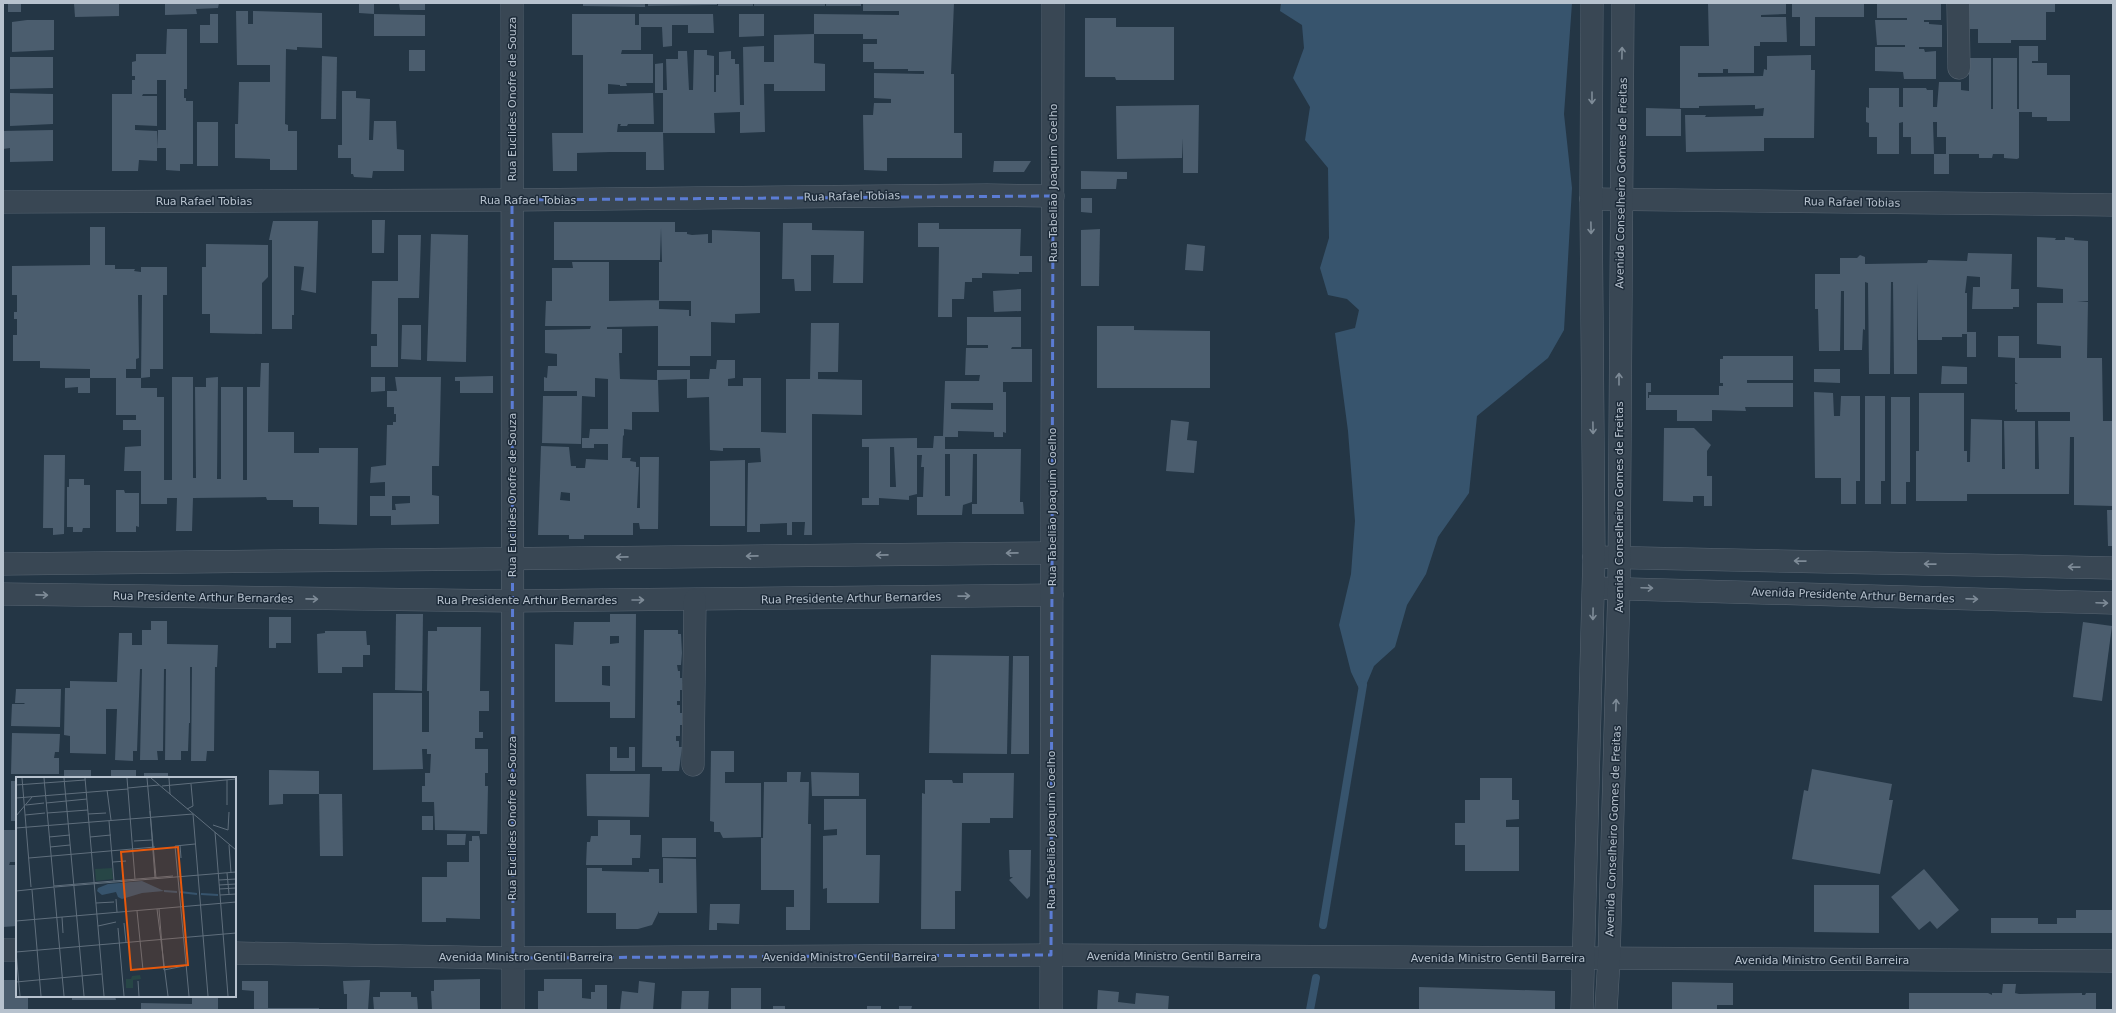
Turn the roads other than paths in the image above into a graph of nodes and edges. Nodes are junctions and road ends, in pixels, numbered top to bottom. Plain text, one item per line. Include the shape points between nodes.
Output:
1 (512, 3) edge
2 (1053, 3) edge
3 (1592, 3) edge
4 (1623, 3) edge
5 (1958, 3) edge
6 (1958, 68) dead end
7 (1053, 196) junction
8 (1591, 199) junction
9 (512, 200) junction
10 (1621, 200) junction
11 (3, 202) edge
12 (2113, 205) edge
13 (1051, 553) junction
14 (1594, 557) junction
15 (512, 558) junction
16 (1618, 558) junction
17 (3, 564) edge
18 (2113, 568) edge
19 (1619, 587) junction
20 (1594, 588) junction
21 (3, 594) edge
22 (1052, 595) junction
23 (695, 600) junction
24 (511, 601) junction
25 (2113, 603) edge
26 (693, 765) dead end
27 (3, 950) edge
28 (16, 950) edge
29 (236, 954) edge
30 (1051, 955) junction
31 (513, 958) junction
32 (1584, 958) junction
33 (1609, 959) junction
34 (2113, 961) edge
35 (512, 1010) edge
36 (1051, 1010) edge
37 (1582, 1010) edge
38 (1606, 1010) edge

1 - 9 street, Rua Euclides Onofre de Souza
2 - 7 street, Rua Tabelião Joaquim Coelho
3 -> 8 street
10 -> 4 street, Avenida Conselheiro Gomes de Freitas
5 - 6 street
7 - 9 street, Rua Rafael Tobias via 987,194
7 - 13 street, Rua Tabelião Joaquim Coelho
8 - 10 street, Rua Rafael Tobias
8 -> 14 street
9 - 11 street, Rua Rafael Tobias
9 - 15 street, Rua Euclides Onofre de Souza
10 - 12 street, Rua Rafael Tobias
16 -> 10 street, Avenida Conselheiro Gomes de Freitas
13 -> 15 street
13 - 22 street, Rua Tabelião Joaquim Coelho
14 - 16 street
14 - 20 street
15 - 17 street
15 - 24 street, Rua Euclides Onofre de Souza
18 -> 16 street
16 - 19 street, Avenida Conselheiro Gomes de Freitas
19 - 20 street, Avenida Presidente Arthur Bernardes
19 -> 25 street, Avenida Presidente Arthur Bernardes
33 -> 19 street, Avenida Conselheiro Gomes de Freitas
20 -> 32 street
21 -> 24 street, Rua Presidente Arthur Bernardes
23 -> 22 street, Rua Presidente Arthur Bernardes
22 - 30 street, Rua Tabelião Joaquim Coelho
24 -> 23 street, Rua Presidente Arthur Bernardes
23 - 26 street
24 - 31 street, Rua Euclides Onofre de Souza
27 - 28 street
29 - 31 street, Avenida Ministro Gentil Barreira
30 - 31 street, Avenida Ministro Gentil Barreira
30 - 32 street, Avenida Ministro Gentil Barreira
30 - 36 street, Rua Tabelião Joaquim Coelho
31 - 35 street, Rua Euclides Onofre de Souza
32 - 33 street, Avenida Ministro Gentil Barreira
32 - 37 street
33 - 34 street, Avenida Ministro Gentil Barreira
33 - 38 street, Avenida Conselheiro Gomes de Freitas

